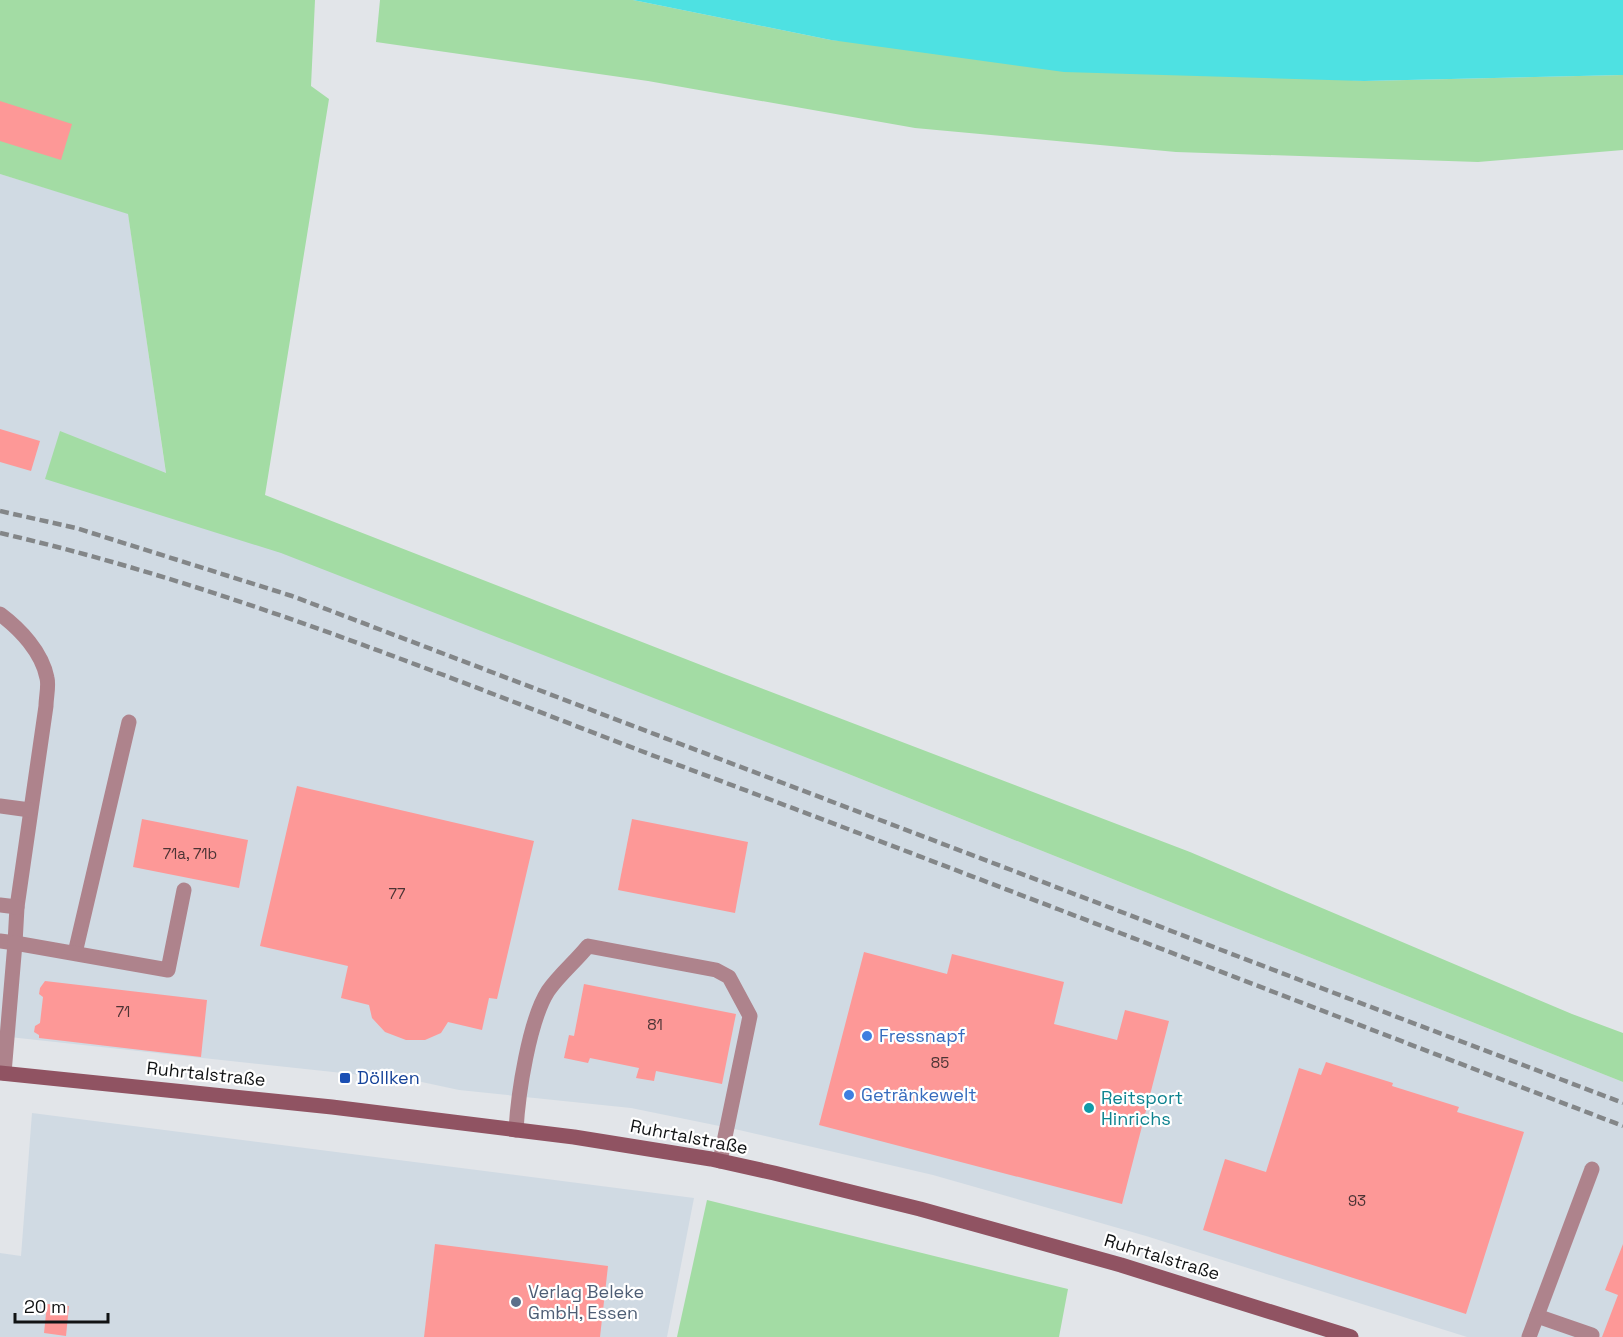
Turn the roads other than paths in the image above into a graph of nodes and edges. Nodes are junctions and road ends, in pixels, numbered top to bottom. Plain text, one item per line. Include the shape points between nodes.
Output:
1 (0, 614) edge
2 (129, 722) dead end
3 (0, 806) edge
4 (30, 810) junction
5 (184, 890) dead end
6 (0, 905) edge
7 (16, 907) junction
8 (7, 942) edge
9 (75, 953) junction
10 (2, 1073) edge
11 (516, 1130) junction
12 (720, 1161) junction
13 (1592, 1169) dead end
14 (1537, 1316) junction
15 (1593, 1335) dead end
16 (1352, 1337) edge
17 (1529, 1337) edge

1 - 4 lane via 36,652 47,678
2 - 9 lane
3 - 4 lane
4 - 7 lane
5 - 9 lane via 168,970
6 - 7 lane
7 - 8 lane
8 - 9 lane
8 - 10 lane
10 - 11 main road, Ruhrtalstraße
11 - 12 main road, Ruhrtalstraße
11 - 12 lane via 517,1102 535,1018 548,991 588,946 716,970 729,977 750,1016
12 - 16 main road, Ruhrtalstraße via 910,1207 1109,1262
13 - 14 lane
14 - 15 lane
14 - 17 lane

